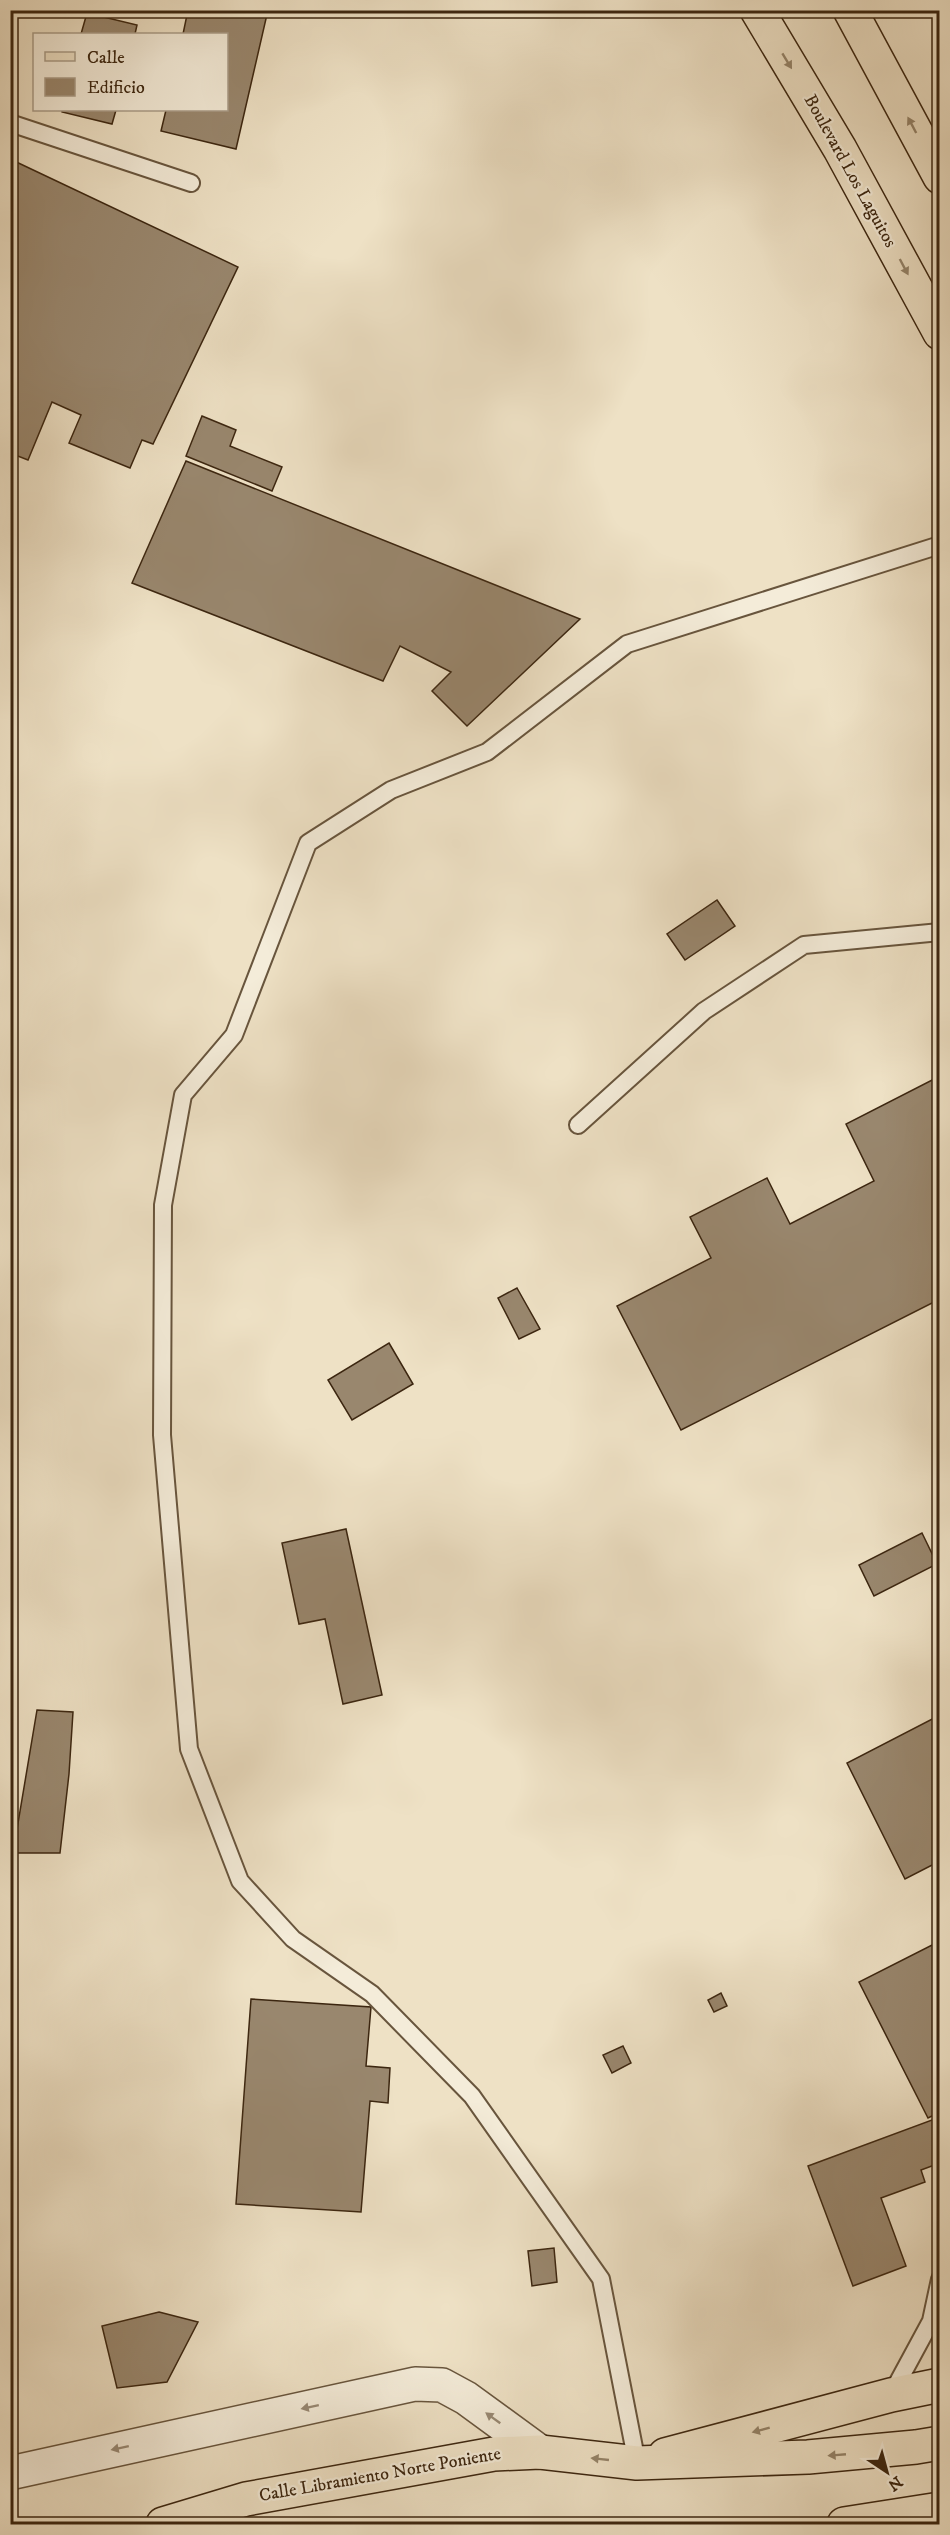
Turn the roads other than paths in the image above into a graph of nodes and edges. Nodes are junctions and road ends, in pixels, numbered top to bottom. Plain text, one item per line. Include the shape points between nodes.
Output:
1 (757, 10) edge
2 (850, 10) edge
3 (10, 123) edge
4 (939, 177) edge
5 (191, 183) dead end
6 (939, 333) edge
7 (939, 545) edge
8 (939, 932) edge
9 (578, 1125) dead end
10 (939, 2279) edge
11 (935, 2320) edge
12 (939, 2385) edge
13 (891, 2394) junction
14 (928, 2445) edge
15 (540, 2452) junction
16 (637, 2463) junction
17 (10, 2473) edge
18 (928, 2511) edge
19 (163, 2524) edge
20 (844, 2524) edge

1 -> 6 main road, Boulevard Los Laguitos via 840,149
4 -> 2 main road
3 - 5 lane
7 - 16 lane via 627,644 487,752 391,790 308,843 234,1035 183,1095 163,1206 162,1435 189,1749 240,1881 293,1939 372,1994 472,2096 601,2279
8 - 9 lane via 804,945 705,1011
10 - 11 lane
11 - 13 lane
12 - 13 main road, Calle Libramiento Norte Poniente
13 -> 16 main road, Calle Libramiento Norte Poniente
14 -> 16 main road, Calle Libramiento Norte Poniente via 808,2457
16 -> 15 main road, Calle Libramiento Norte Poniente
15 -> 17 street via 466,2398 442,2385 415,2384
15 - 19 main road, Calle Libramiento Norte Poniente via 494,2454 246,2499
18 - 20 main road

